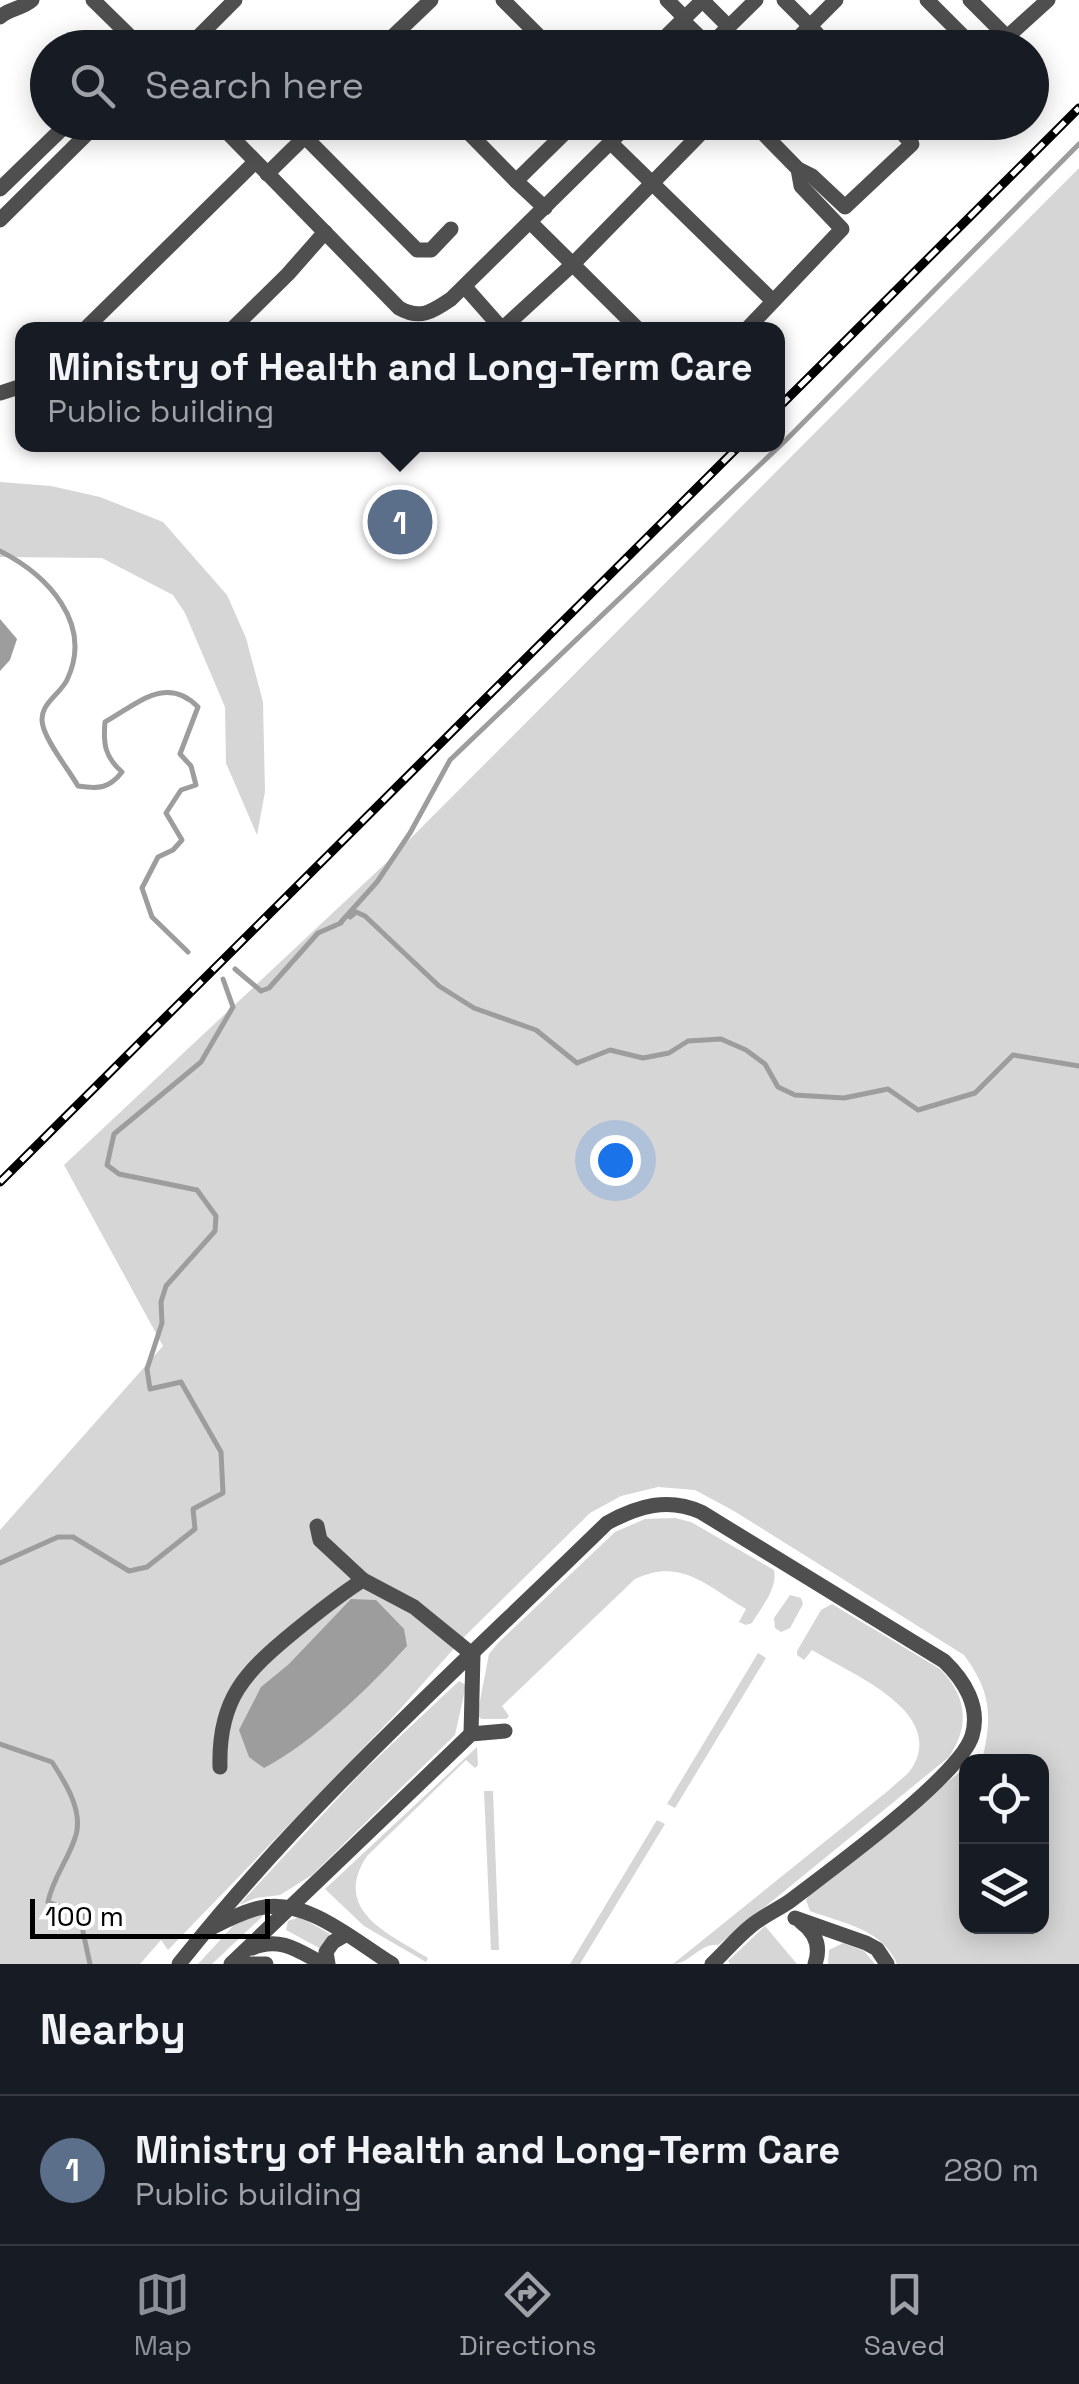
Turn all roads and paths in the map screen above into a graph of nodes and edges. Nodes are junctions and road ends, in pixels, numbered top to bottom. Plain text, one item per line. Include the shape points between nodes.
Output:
1 (32, 0) edge
2 (235, 0) edge
3 (431, 0) edge
4 (503, 0) edge
5 (667, 0) edge
6 (756, 0) edge
7 (784, 0) edge
8 (836, 0) edge
9 (927, 0) edge
10 (970, 0) edge
11 (1048, 0) edge
12 (101, 2) edge
13 (691, 8) edge
14 (0, 17) edge
15 (810, 26) junction
16 (729, 27) junction
17 (126, 30) edge
18 (205, 30) edge
19 (399, 30) edge
20 (533, 30) edge
21 (671, 30) edge
22 (726, 30) edge
23 (806, 30) edge
24 (814, 30) edge
25 (956, 30) edge
26 (999, 30) edge
27 (1014, 30) edge
28 (51, 140) edge
29 (82, 140) edge
30 (234, 140) edge
31 (301, 140) edge
32 (308, 140) edge
33 (475, 140) edge
34 (558, 140) edge
35 (694, 140) edge
36 (769, 140) edge
37 (908, 140) edge
38 (611, 142) joint
39 (261, 168) junction
40 (798, 170) junction
41 (516, 181) junction
42 (652, 183) junction
43 (0, 190) edge
44 (545, 208) junction
45 (0, 220) edge
46 (530, 222) junction
47 (451, 228) dead end
48 (324, 232) junction
49 (573, 264) junction
50 (465, 287) junction
51 (773, 302) junction
52 (93, 322) edge
53 (239, 322) edge
54 (497, 322) edge
55 (511, 322) edge
56 (631, 322) edge
57 (754, 322) edge
58 (317, 1526) dead end
59 (364, 1580) junction
60 (473, 1655) junction
61 (505, 1731) dead end
62 (471, 1734) junction
63 (220, 1767) dead end
64 (291, 1908) junction
65 (795, 1918) junction
66 (750, 1926) junction
67 (205, 1930) junction
68 (346, 1935) junction
69 (244, 1958) edge
70 (178, 1964) edge
71 (231, 1964) edge
72 (266, 1964) edge
73 (326, 1964) edge
74 (392, 1964) edge
75 (712, 1964) edge
76 (815, 1964) edge
77 (887, 1964) edge

1 - 14 street
2 - 18 street
3 - 19 street
4 - 20 street
5 - 13 street
6 - 16 street
7 - 15 street
8 - 15 street
9 - 25 street
10 - 26 street
11 - 27 street
12 - 17 street
13 - 16 street
13 - 21 street
15 - 23 street
15 - 24 street
16 - 22 street
28 - 43 street
29 - 45 street
30 - 39 street
31 - 39 street
32 - 47 street via 417,250 430,250
33 - 41 street
34 - 41 street
35 - 42 street
36 - 40 street
37 - 40 street via 912,144 845,207
38 - 42 street
38 - 44 street
39 - 48 street
39 - 52 street
40 - 51 street via 801,186 842,229
41 - 44 street
42 - 49 street
42 - 51 street
44 - 46 street
46 - 49 street
46 - 50 street
48 - 50 street via 412,316 440,307
48 - 53 street
49 - 55 street
49 - 56 street
50 - 54 street
51 - 57 street
58 - 59 street via 320,1540
59 - 60 street via 414,1607
59 - 63 street via 254,1664 230,1700
60 - 62 street
60 - 66 street via 607,1523 632,1509 684,1504 959,1675 974,1708 963,1755 922,1796
60 - 67 street via 247,1878
61 - 62 street
62 - 64 street
64 - 67 street via 263,1907
64 - 68 street
64 - 69 street
65 - 66 street
65 - 76 street via 817,1941
65 - 77 street via 866,1942
66 - 75 street
67 - 70 street
68 - 73 street via 326,1952
68 - 74 street
69 - 71 street
69 - 72 street
69 - 73 street via 267,1942

